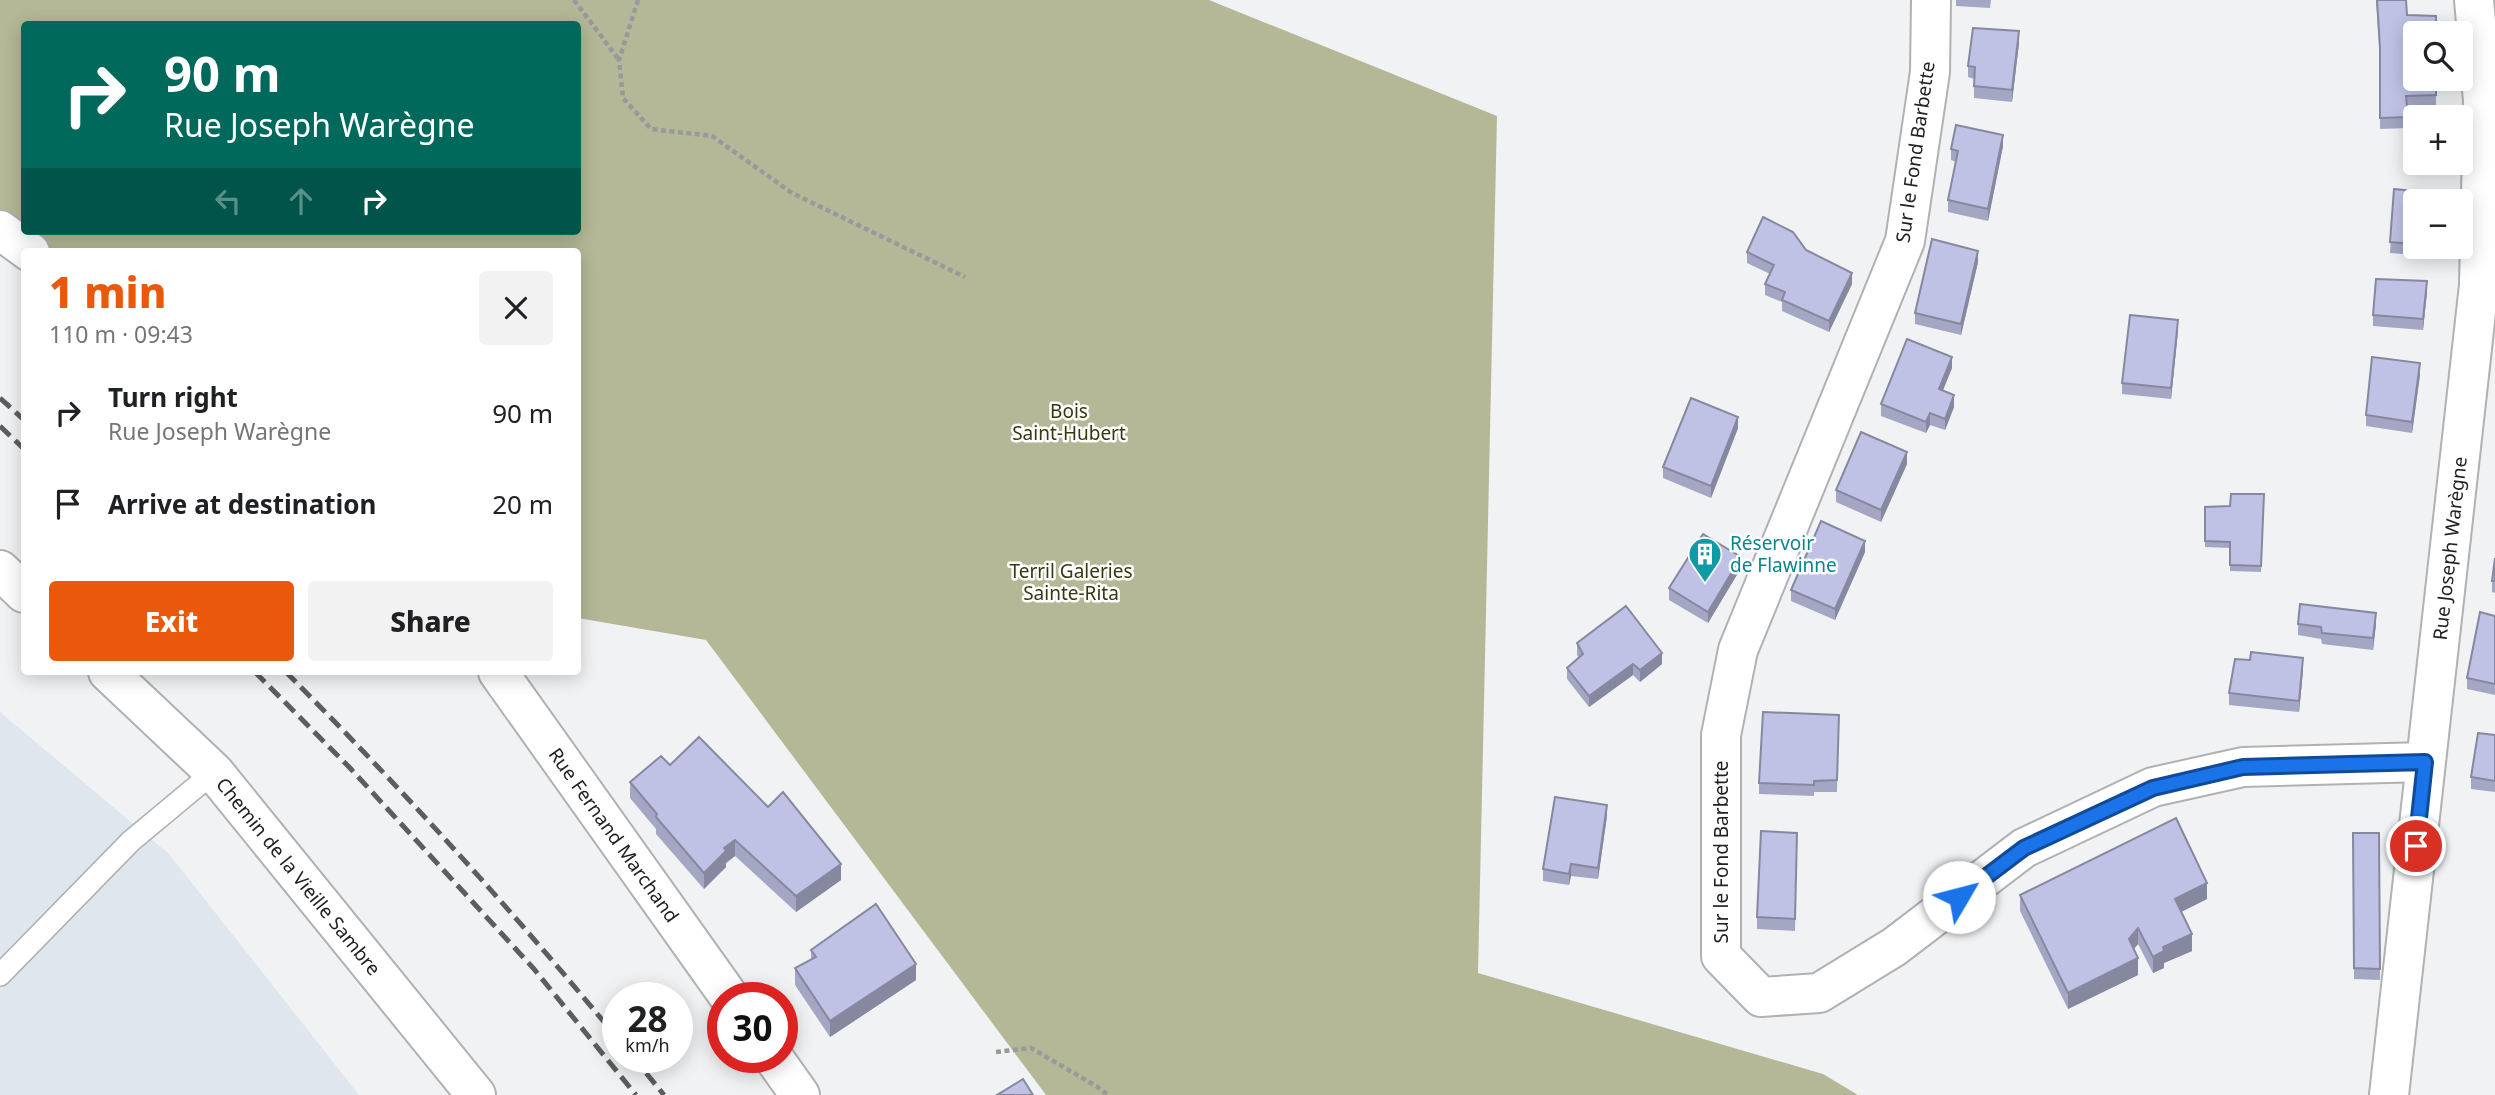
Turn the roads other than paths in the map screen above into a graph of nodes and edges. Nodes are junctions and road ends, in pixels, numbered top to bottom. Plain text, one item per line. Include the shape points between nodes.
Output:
1 (1931, 0) edge
2 (2474, 0) edge
3 (0, 230) edge
4 (25, 248) edge
5 (0, 570) edge
6 (21, 590) edge
7 (111, 675) edge
8 (500, 675) edge
9 (2425, 762) junction
10 (214, 772) junction
11 (0, 975) edge
12 (719, 982) edge
13 (784, 1073) edge
14 (476, 1095) edge
15 (800, 1095) edge
16 (2389, 1095) edge

1 - 9 street, Sur le Fond Barbette via 1930,72 1905,241 1738,650 1721,735 1721,956 1761,997 1819,993 1894,947 2024,848 2153,788 2243,767
2 - 9 street, Rue Joseph Warègne via 2483,101 2479,285
3 - 4 street
5 - 6 street
7 - 10 street, Chemin de la Vieille Sambre
8 - 12 street, Rue Fernand Marchand
9 - 16 street, Rue Joseph Warègne
10 - 11 lane via 131,841
10 - 14 street, Chemin de la Vieille Sambre
13 - 15 street

